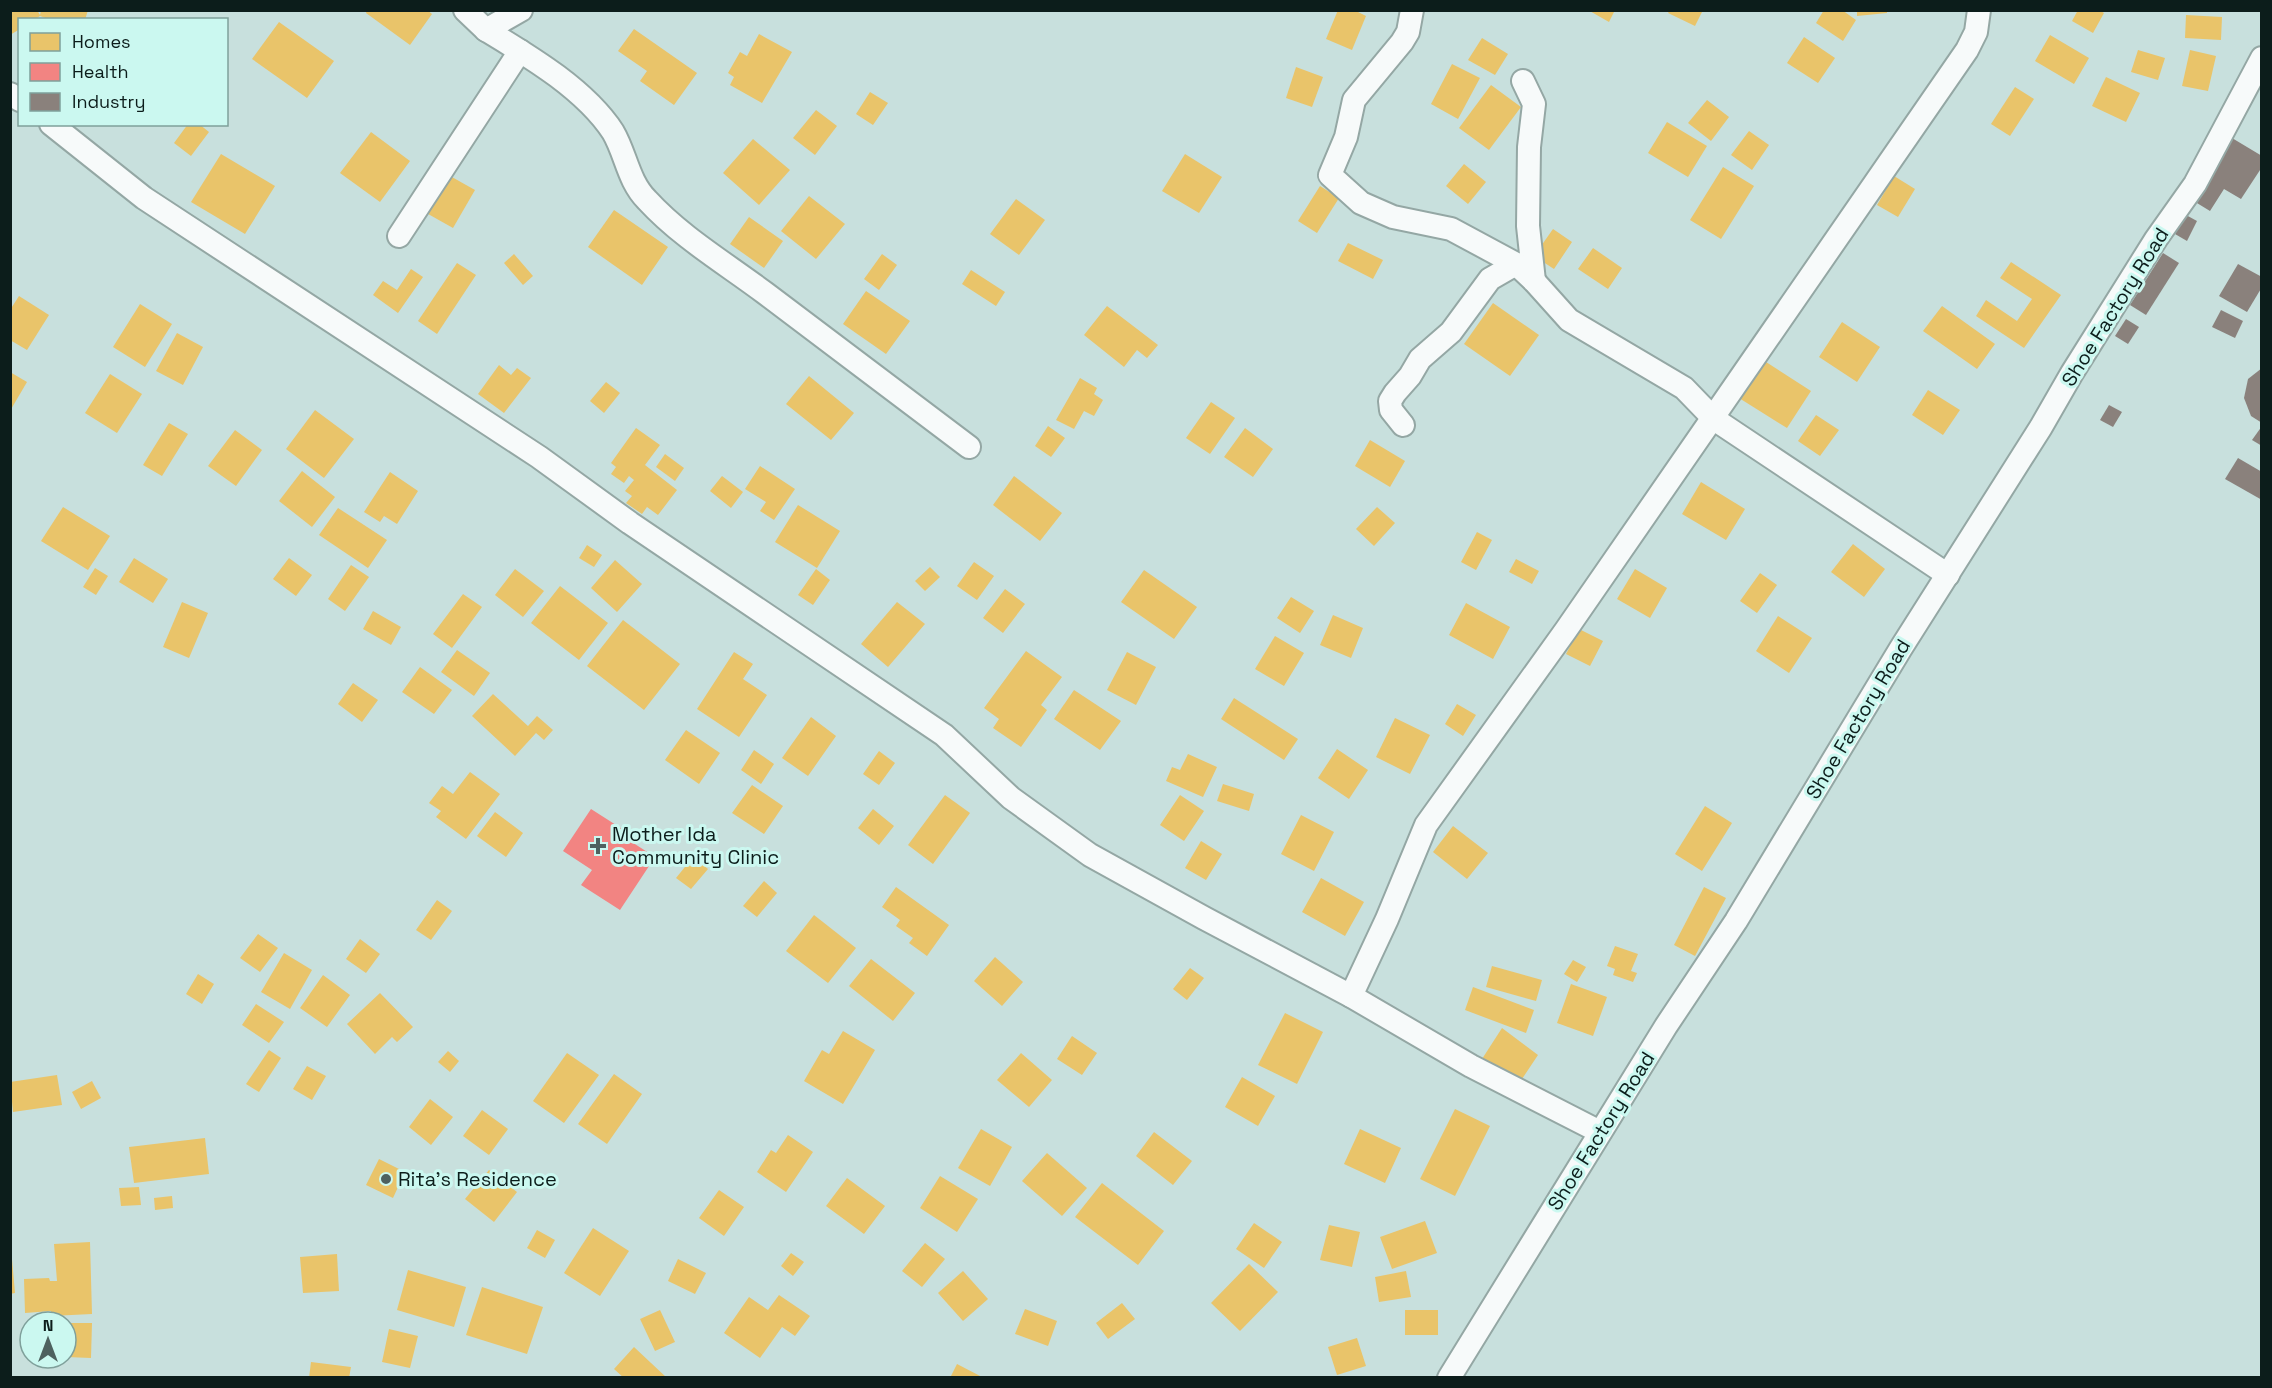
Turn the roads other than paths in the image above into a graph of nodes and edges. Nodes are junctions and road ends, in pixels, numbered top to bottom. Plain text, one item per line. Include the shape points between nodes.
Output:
1 (465, 10) edge
2 (521, 10) edge
3 (1412, 10) edge
4 (1979, 10) edge
5 (486, 30) junction
6 (520, 51) junction
7 (2262, 58) edge
8 (1523, 81) dead end
9 (54, 126) edge
10 (399, 236) dead end
11 (1516, 264) junction
12 (1534, 281) junction
13 (1714, 419) junction
14 (1403, 425) dead end
15 (969, 447) dead end
16 (1948, 575) junction
17 (1351, 996) junction
18 (1600, 1132) junction
19 (1449, 1377) edge

1 - 5 street
2 - 5 street
3 - 11 street via 1402,42 1354,100 1346,137 1330,175 1361,203 1393,217 1450,229
4 - 13 street via 1976,32 1967,50
5 - 6 street
6 - 10 street
6 - 15 street via 582,96 604,119 645,199 693,242
7 - 16 street, Shoe Factory Road via 2194,184 2156,238
8 - 12 street via 1534,104 1528,226
9 - 17 street via 144,198 539,457 630,524 944,735 1011,798 1090,855
11 - 12 street
11 - 14 street via 1490,279 1451,332 1420,359 1395,393 1390,401 1391,410
12 - 13 street via 1569,320 1684,388
13 - 16 street
13 - 17 street via 1426,825
16 - 18 street, Shoe Factory Road via 1736,921
17 - 18 street via 1472,1066
18 - 19 street, Shoe Factory Road

